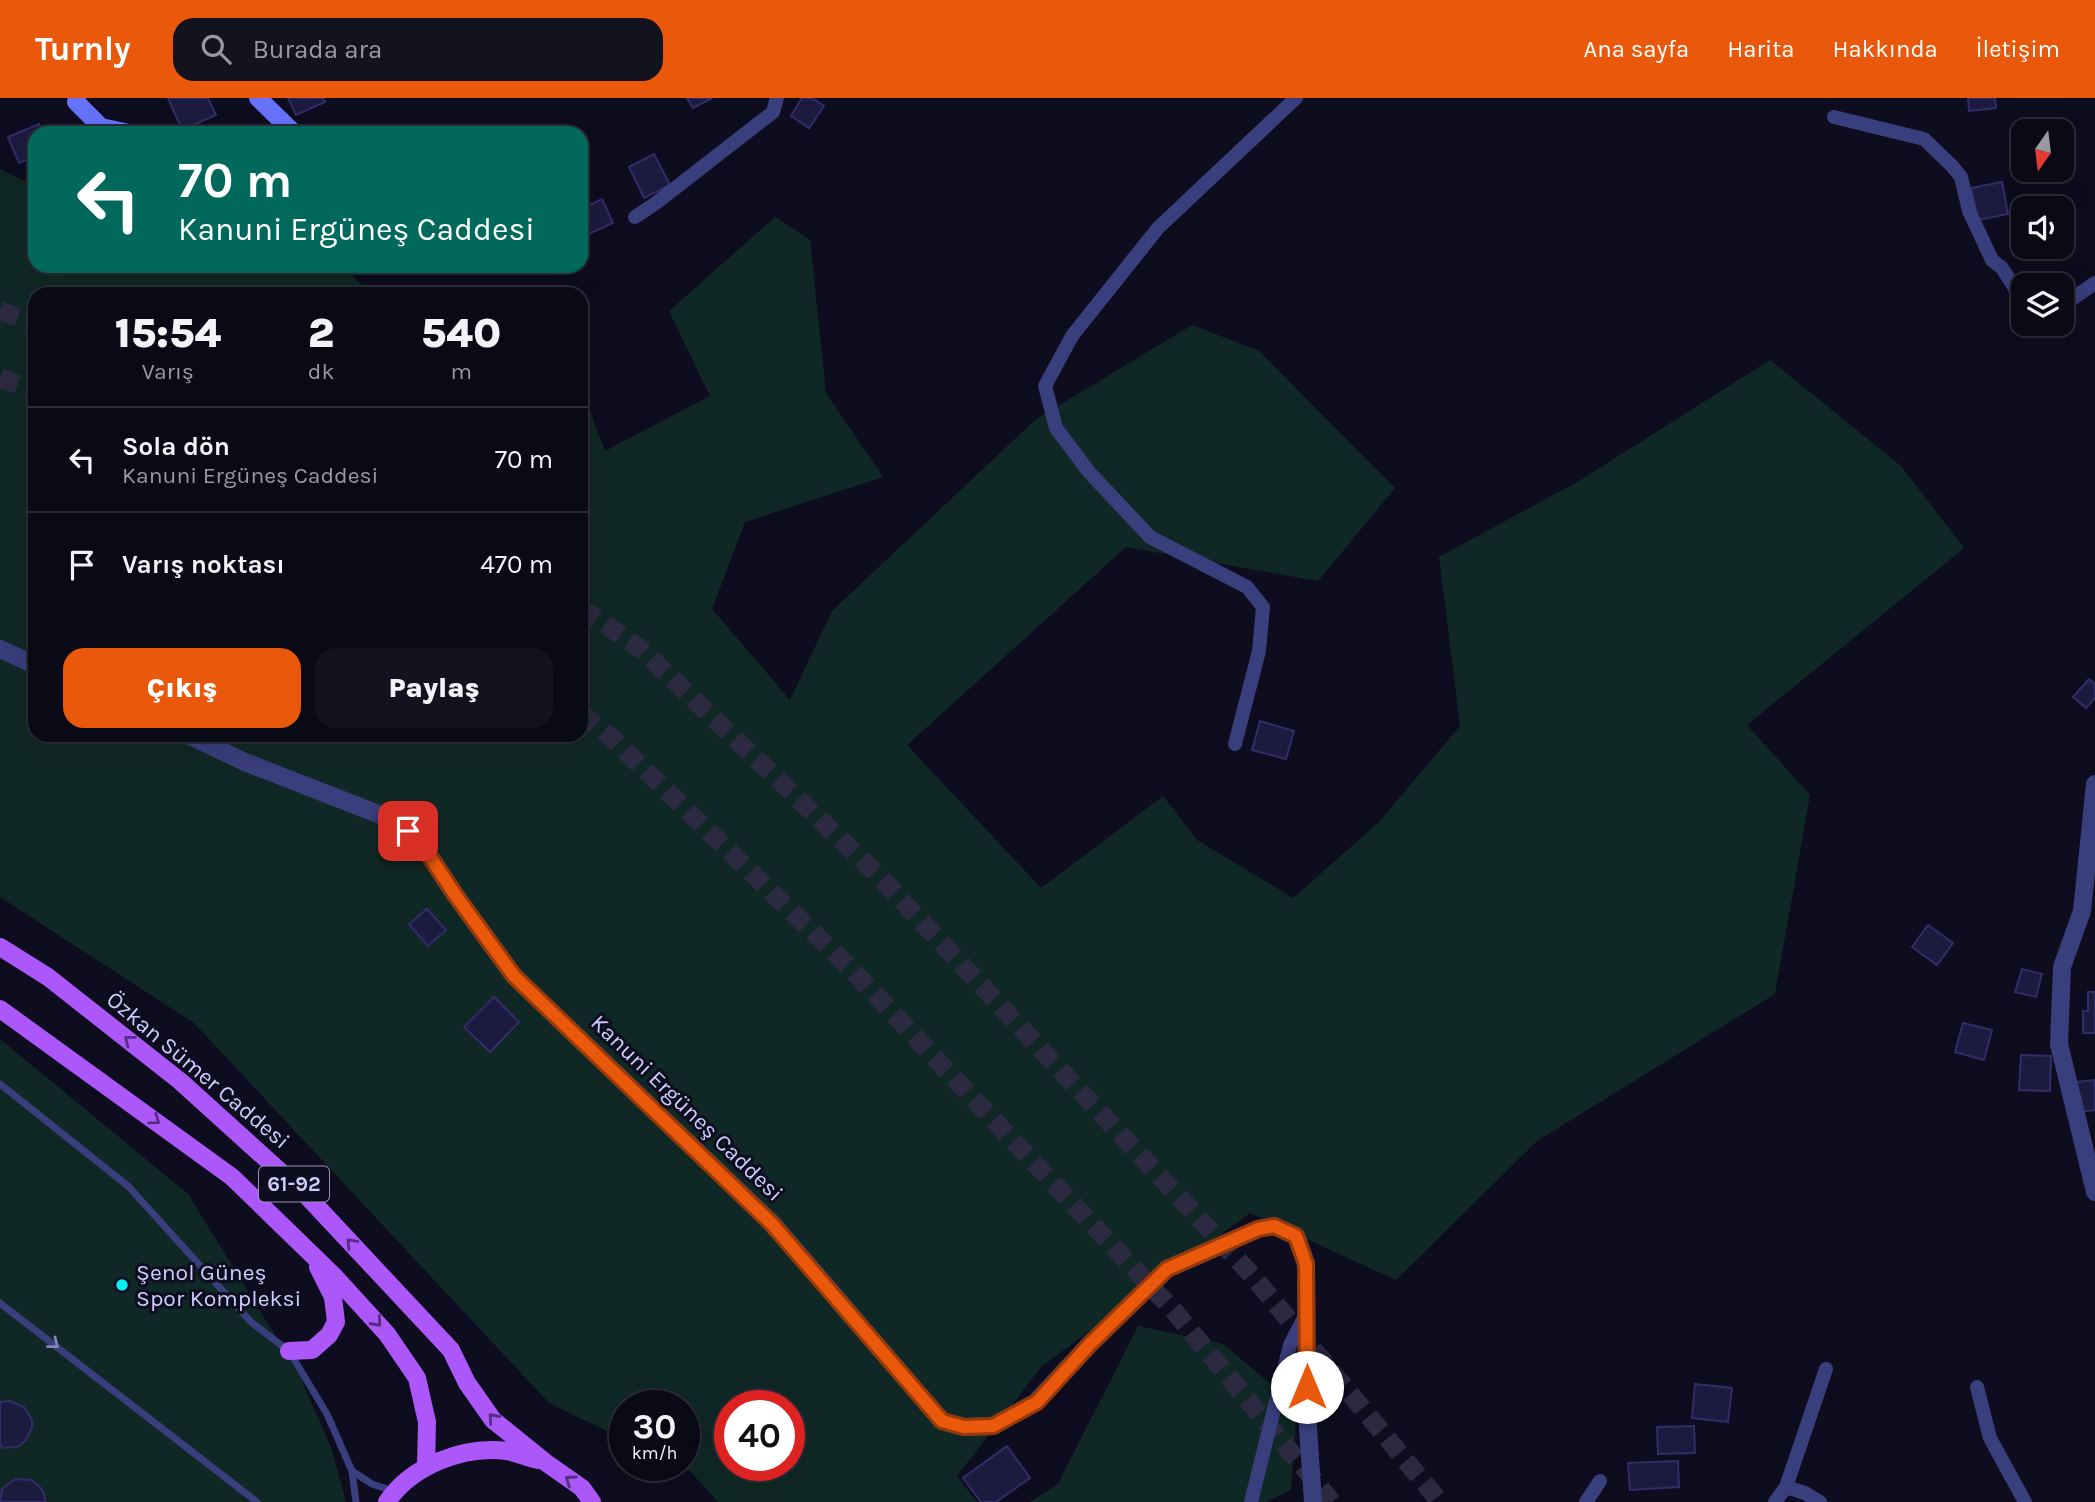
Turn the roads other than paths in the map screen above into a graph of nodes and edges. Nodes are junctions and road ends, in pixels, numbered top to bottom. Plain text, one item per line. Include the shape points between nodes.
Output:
1 (77, 98) edge
2 (258, 98) edge
3 (778, 98) edge
4 (1296, 98) edge
5 (1834, 117) dead end
6 (100, 126) edge
7 (287, 126) edge
8 (635, 216) dead end
9 (2011, 282) edge
10 (2095, 283) edge
11 (2074, 298) edge
12 (0, 649) edge
13 (28, 662) edge
14 (203, 742) edge
15 (1235, 744) dead end
16 (2095, 784) edge
17 (2089, 910) edge
18 (0, 947) edge
19 (0, 1009) edge
20 (0, 1084) edge
21 (2095, 1192) edge
22 (312, 1254) junction
23 (0, 1303) edge
24 (1307, 1313) junction
25 (289, 1351) junction
26 (1826, 1369) dead end
27 (1977, 1387) dead end
28 (545, 1462) junction
29 (426, 1467) junction
30 (352, 1471) junction
31 (1600, 1481) dead end
32 (1786, 1487) junction
33 (391, 1497) edge
34 (257, 1502) edge
35 (356, 1502) edge
36 (592, 1502) edge
37 (1251, 1502) edge
38 (1313, 1502) edge
39 (1586, 1502) edge
40 (1775, 1502) edge
41 (1819, 1502) edge
42 (2025, 1502) edge

1 - 6 main road
2 - 7 main road
3 - 8 street via 773,112
4 - 15 street via 1158,228 1072,336 1045,386 1056,428 1150,537 1247,587 1263,607 1259,651
5 - 9 street via 1924,139 1961,177 1969,212 1992,260
10 - 11 street
12 - 13 street
14 - 24 street, Kanuni Ergüneş Caddesi via 396,821 419,840 514,976 772,1224 942,1421 964,1427 993,1426 1037,1402 1167,1269 1258,1229 1274,1226 1296,1236 1306,1264
16 - 17 street
17 - 21 street via 2062,967 2059,1044
28 -> 18 main road, Özkan Sümer Caddesi / 61-92 via 493,1420 451,1350 306,1195 180,1081 48,977
19 -> 22 main road, 61-92 via 232,1177
20 - 25 lane via 128,1186 251,1322
22 - 25 main road via 333,1297 337,1322 312,1350
22 -> 29 main road, 61-92 via 387,1334 418,1378 427,1422
23 -> 34 lane
24 - 37 street via 1290,1345
24 - 38 street, Kanuni Ergüneş Caddesi
25 - 30 lane via 327,1413
26 - 32 street
27 - 42 street via 1990,1438
28 - 29 main road, Özkan Sümer Caddesi / 61-92 via 505,1451 464,1453
36 -> 28 main road, Özkan Sümer Caddesi / 61-92 via 582,1488
29 - 33 main road, Özkan Sümer Caddesi / 61-92
30 - 33 lane
30 - 35 lane
31 - 39 street
32 - 40 street
32 - 41 street

